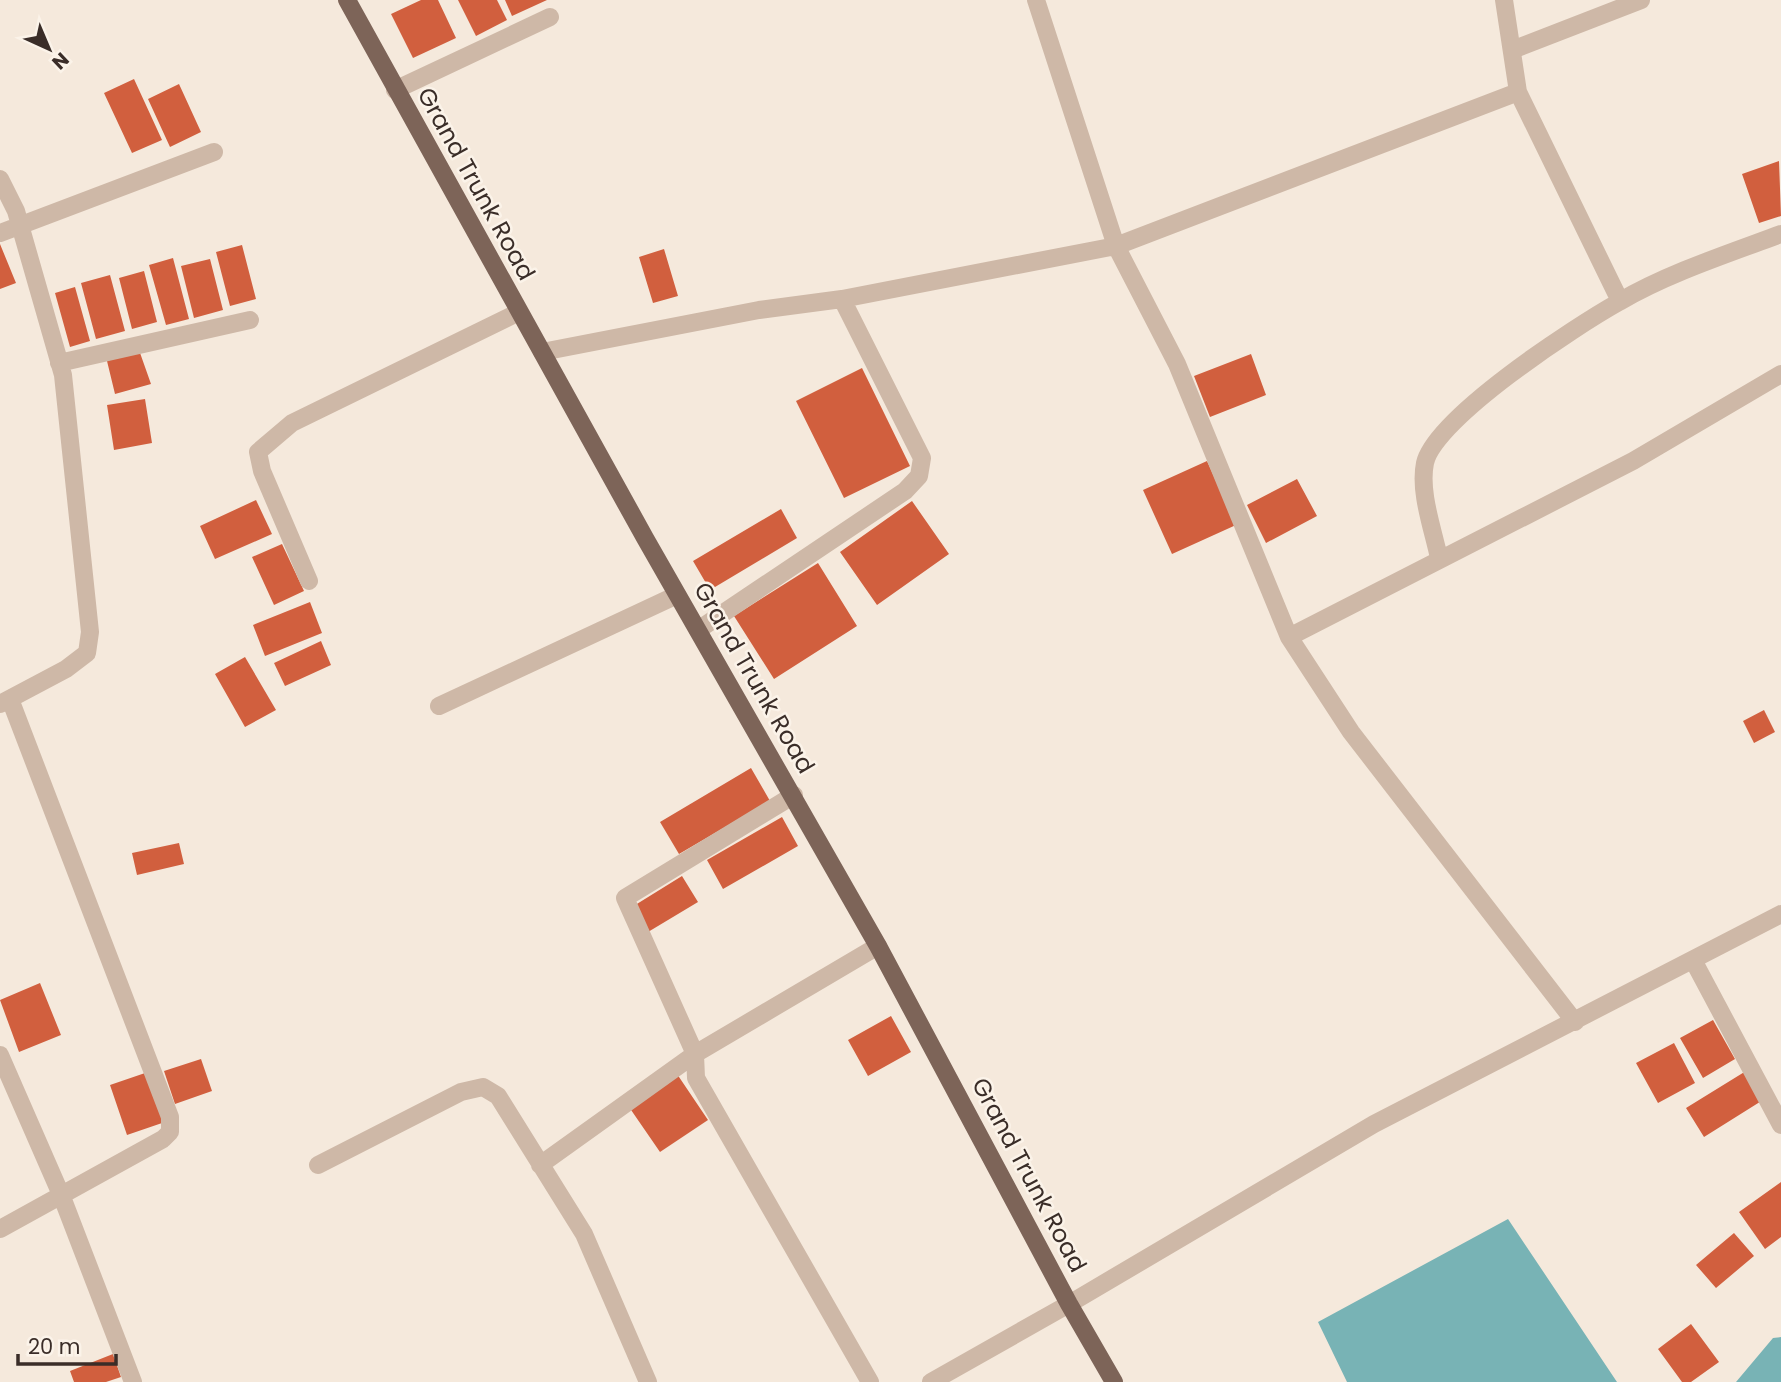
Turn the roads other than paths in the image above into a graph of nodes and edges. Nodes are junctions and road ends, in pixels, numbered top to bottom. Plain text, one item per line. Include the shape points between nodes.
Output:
1 (348, 0) edge
2 (1035, 0) edge
3 (1504, 0) edge
4 (1641, 0) edge
5 (551, 17) dead end
6 (1512, 50) junction
7 (395, 90) junction
8 (1518, 92) junction
9 (214, 152) dead end
10 (0, 179) edge
11 (20, 225) junction
12 (0, 233) edge
13 (1781, 234) edge
14 (1115, 246) junction
15 (842, 299) junction
16 (1620, 301) junction
17 (519, 312) junction
18 (250, 320) dead end
19 (542, 352) junction
20 (60, 363) junction
21 (1781, 374) edge
22 (1439, 558) junction
23 (309, 581) dead end
24 (677, 594) junction
25 (698, 630) junction
26 (1289, 637) junction
27 (5, 702) edge
28 (439, 706) dead end
29 (794, 795) junction
30 (1781, 914) edge
31 (878, 946) junction
32 (1693, 960) junction
33 (1575, 1022) junction
34 (695, 1054) junction
35 (0, 1055) edge
36 (1781, 1125) edge
37 (318, 1165) dead end
38 (540, 1165) junction
39 (62, 1197) junction
40 (0, 1229) edge
41 (1069, 1304) junction
42 (133, 1382) edge
43 (648, 1382) edge
44 (870, 1382) edge
45 (930, 1382) edge
46 (1114, 1382) edge

1 - 7 main road, Grand Trunk Road
2 - 14 street
3 - 6 street
4 - 6 street
5 - 7 street
6 - 8 street
7 - 17 main road, Grand Trunk Road
8 - 14 street
8 - 16 street
9 - 11 street
10 - 11 street
11 - 12 street
11 - 20 street
13 - 16 street
14 - 15 street
14 - 26 street via 1177,363
15 - 19 street via 758,310
15 - 25 street via 922,458 919,476 905,491
16 - 22 street via 1507,377 1434,444 1425,462 1423,482
17 - 19 main road, Grand Trunk Road
17 - 23 street via 292,423 258,452
18 - 20 street
19 - 24 main road, Grand Trunk Road
20 - 27 street via 81,525 90,632 87,653
21 - 22 street via 1633,461 1497,533
22 - 26 street
24 - 25 main road, Grand Trunk Road
24 - 28 street
25 - 29 main road, Grand Trunk Road
26 - 33 street via 1351,732
27 - 39 street via 170,1117 170,1132 163,1139
29 - 31 main road, Grand Trunk Road
29 - 34 street via 625,898
30 - 32 street
31 - 34 street
31 - 41 main road, Grand Trunk Road
32 - 33 street
32 - 36 street
33 - 41 street via 1374,1124
34 - 38 street
34 - 44 street via 696,1077
35 - 39 street
37 - 38 street via 461,1092 483,1087 498,1096
38 - 43 street via 583,1234
39 - 40 street
39 - 42 street
41 - 45 street
41 - 46 main road, Grand Trunk Road

